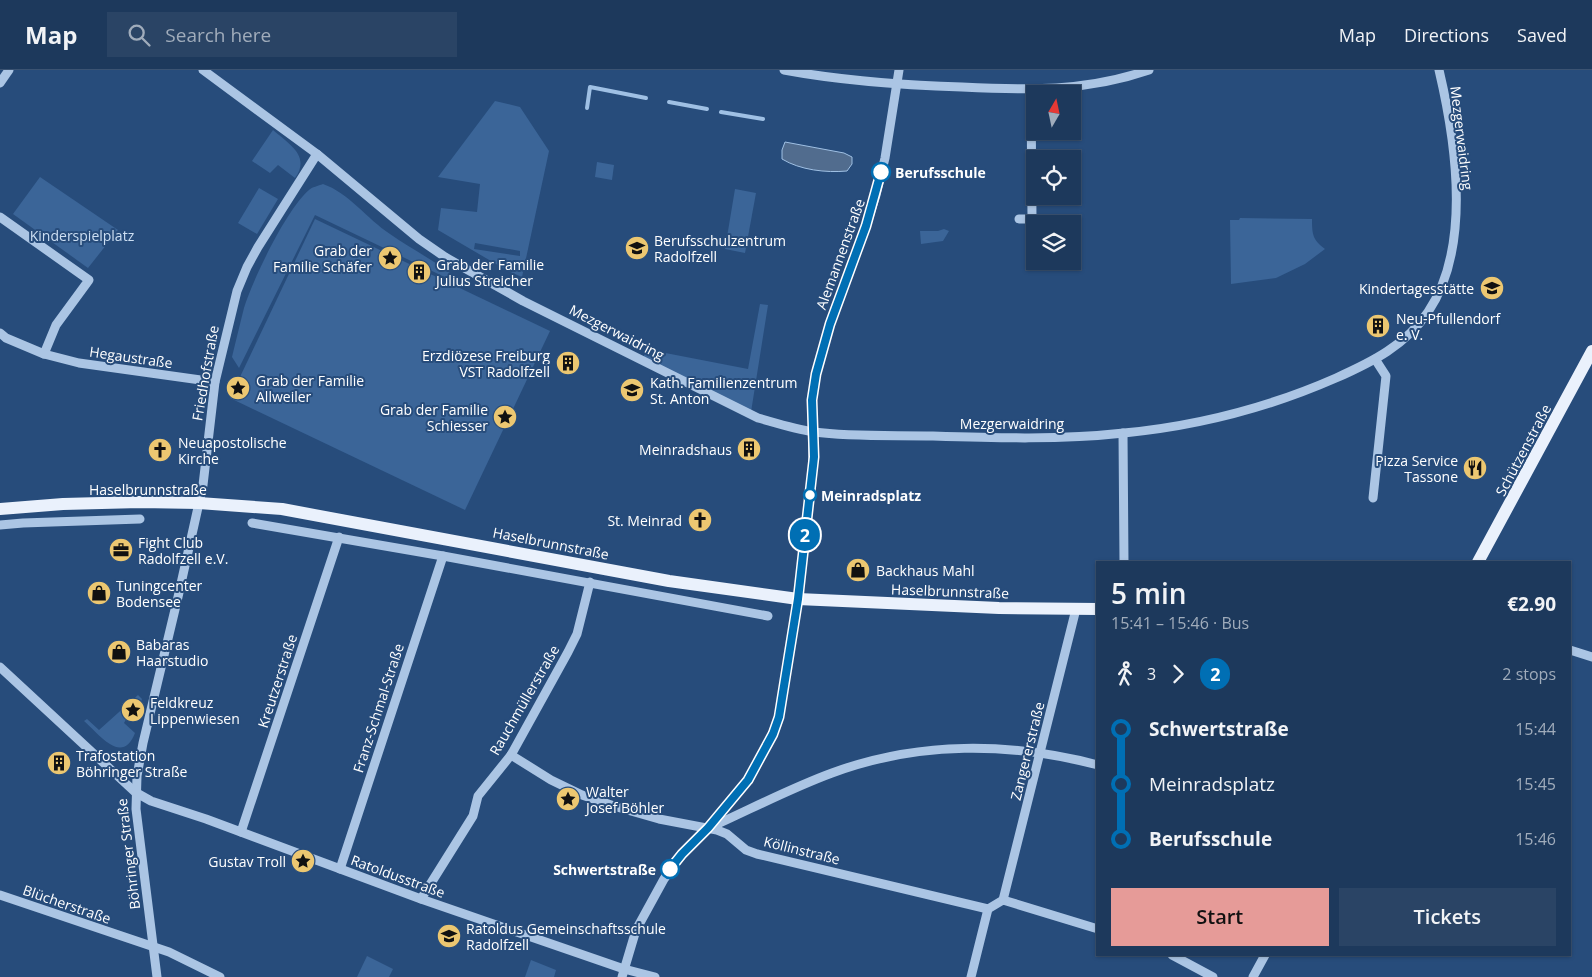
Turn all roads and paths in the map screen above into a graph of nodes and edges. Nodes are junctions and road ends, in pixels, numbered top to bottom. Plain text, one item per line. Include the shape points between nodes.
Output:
1 (9, 70) edge
2 (203, 70) edge
3 (784, 70) edge
4 (899, 70) edge
5 (1149, 70) edge
6 (1439, 70) edge
7 (0, 83) edge
8 (898, 85) junction
9 (1081, 86) edge
10 (1026, 90) edge
11 (1031, 140) edge
12 (318, 154) junction
13 (0, 217) edge
14 (1019, 219) dead end
15 (0, 333) edge
16 (1592, 351) edge
17 (44, 354) junction
18 (1375, 359) junction
19 (215, 382) junction
20 (814, 432) junction
21 (1123, 433) junction
22 (1373, 498) dead end
23 (200, 503) junction
24 (0, 509) edge
25 (140, 519) dead end
26 (252, 523) dead end
27 (0, 525) edge
28 (339, 537) junction
29 (443, 556) junction
30 (1124, 561) edge
31 (1479, 561) edge
32 (590, 582) junction
33 (798, 599) junction
34 (1076, 609) junction
35 (1096, 609) edge
36 (768, 616) dead end
37 (1571, 650) edge
38 (1592, 657) edge
39 (0, 666) edge
40 (1041, 754) junction
41 (511, 755) junction
42 (1096, 765) edge
43 (135, 792) junction
44 (708, 828) junction
45 (241, 832) junction
46 (340, 869) junction
47 (0, 895) edge
48 (421, 899) junction
49 (1003, 900) junction
50 (988, 909) junction
51 (1096, 928) edge
52 (154, 948) junction
53 (1174, 956) edge
54 (1264, 956) edge
55 (623, 973) edge
56 (158, 977) edge
57 (220, 977) edge
58 (655, 977) edge
59 (971, 977) edge
60 (1213, 977) edge
61 (1253, 977) edge

1 - 7 street
2 - 12 street, Mezgerwaidring
3 - 8 street
4 - 8 street, Alemannenstraße
5 - 9 street
6 - 18 street, Mezgerwaidring via 1456,172 1455,223 1449,262 1438,295 1422,321 1397,346
8 - 10 street
8 - 20 street, Alemannenstraße via 876,195 819,361 812,400
11 - 14 street via 1032,219
12 - 19 street, Friedhofstraße via 247,267 237,291
12 - 20 street, Mezgerwaidring via 419,239 472,273 758,418
13 - 17 street via 89,280 56,326
15 - 17 street, Hegaustraße
16 - 31 main road, Schützenstraße
17 - 19 street, Hegaustraße via 79,363
18 - 21 street, Mezgerwaidring via 1317,386 1257,406 1182,425
18 - 22 street via 1386,376
19 - 23 street, Friedhofstraße
20 - 21 street, Mezgerwaidring via 993,438
20 - 33 street, Alemannenstraße
21 - 30 street
23 - 24 main road, Haselbrunnstraße via 140,502
23 - 33 main road, Haselbrunnstraße via 282,509 669,581
23 - 43 street, Friedhofstraße via 142,743
25 - 27 street
26 - 28 street
28 - 29 street
28 - 45 street, Kreutzerstraße
29 - 32 street
29 - 46 street, Franz-Schmal-Straße
32 - 36 street
32 - 41 street, Rauchmüllerstraße via 568,652
33 - 34 main road, Haselbrunnstraße
33 - 44 street via 783,700 773,734 748,780
34 - 35 main road, Haselbrunnstraße
34 - 40 street, Zangererstraße
37 - 38 street
39 - 43 street, Böhringer Straße
40 - 42 street
40 - 44 street via 1006,749 956,748 874,760 813,780
40 - 49 street, Zangererstraße
41 - 44 street, Köllinstraße via 582,795 659,819
41 - 48 street, Rauchmüllerstraße via 478,796 473,816
43 - 45 street, Ratoldusstraße via 151,801
43 - 52 street, Böhringer Straße via 138,840
44 - 50 street, Köllinstraße via 726,834 756,854
44 - 55 street via 682,854 660,884 636,930
45 - 46 street, Ratoldusstraße
46 - 48 street, Ratoldusstraße
47 - 52 street, Blücherstraße
48 - 55 street, Ratoldusstraße
49 - 50 street
49 - 51 street
50 - 59 street
52 - 56 street, Böhringer Straße
52 - 57 street, Blücherstraße
53 - 60 street
54 - 61 street
55 - 58 street, Ratoldusstraße

